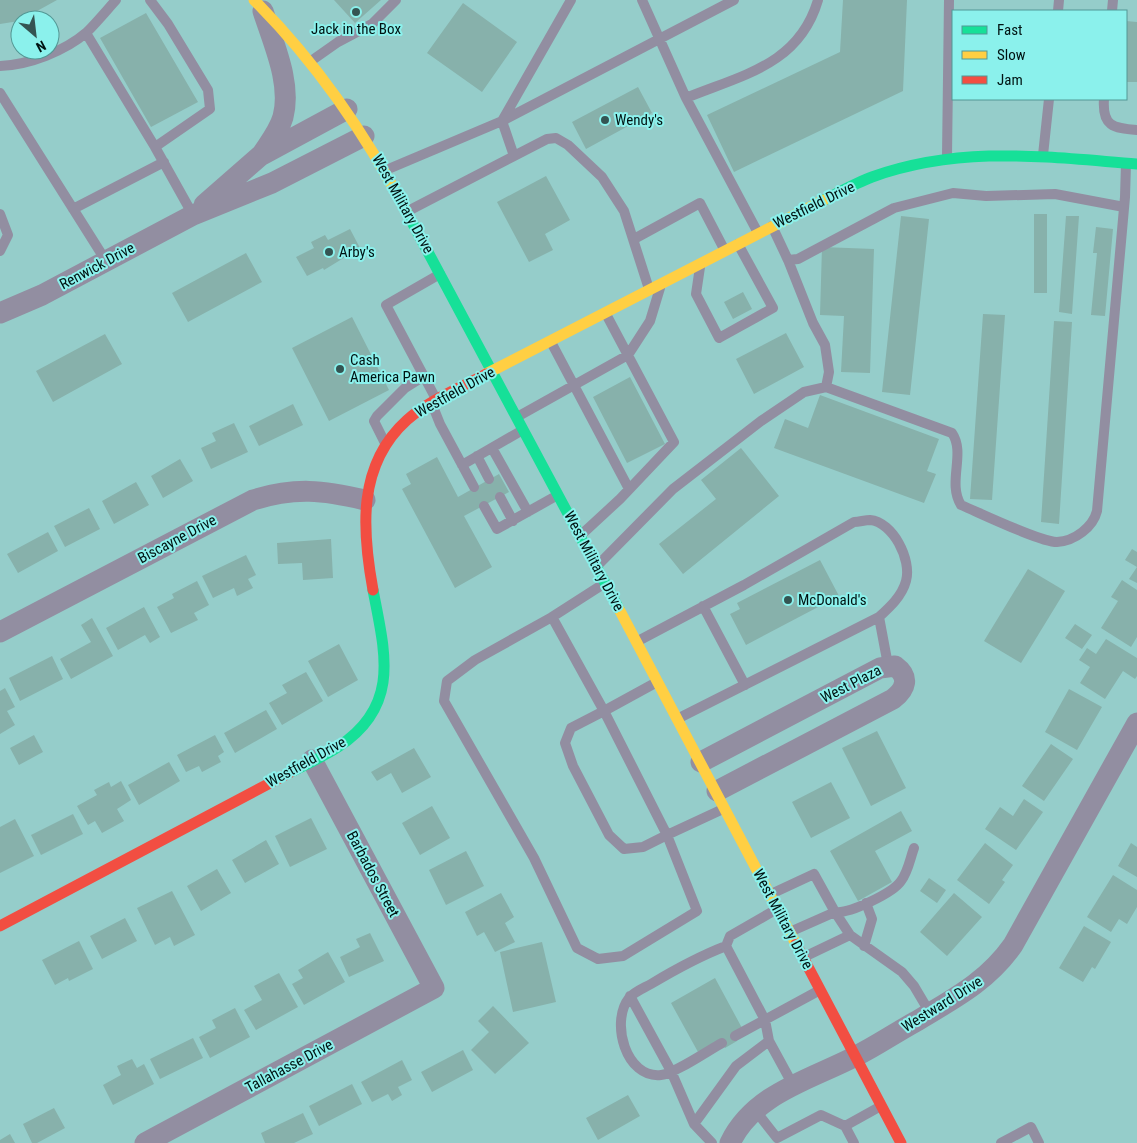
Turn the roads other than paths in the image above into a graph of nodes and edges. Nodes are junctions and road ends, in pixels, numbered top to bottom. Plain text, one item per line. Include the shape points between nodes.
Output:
1 (116, 0) edge
2 (150, 0) edge
3 (396, 0) edge
4 (571, 0) edge
5 (642, 0) edge
6 (734, 0) edge
7 (818, 0) edge
8 (949, 0) edge
9 (258, 2) edge
10 (86, 33) junction
11 (658, 40) junction
12 (311, 62) junction
13 (0, 66) edge
14 (0, 92) edge
15 (686, 98) junction
16 (1049, 100) edge
17 (1104, 100) edge
18 (347, 109) junction
19 (502, 121) junction
20 (1137, 130) edge
21 (364, 136) junction
22 (155, 147) junction
23 (260, 156) junction
24 (514, 156) junction
25 (1042, 157) junction
26 (947, 158) junction
27 (164, 162) junction
28 (1131, 163) edge
29 (385, 170) junction
30 (1124, 207) junction
31 (73, 209) junction
32 (407, 211) junction
33 (0, 214) edge
34 (193, 214) junction
35 (772, 225) junction
36 (758, 232) junction
37 (634, 239) junction
38 (737, 243) junction
39 (725, 250) junction
40 (0, 251) edge
41 (788, 260) junction
42 (106, 261) junction
43 (702, 262) junction
44 (440, 273) junction
45 (661, 282) junction
46 (649, 289) junction
47 (605, 312) junction
48 (0, 313) edge
49 (550, 341) junction
50 (628, 355) junction
51 (493, 371) junction
52 (424, 376) junction
53 (573, 385) junction
54 (826, 387) junction
55 (434, 402) junction
56 (517, 417) junction
57 (524, 429) junction
58 (385, 444) junction
59 (492, 448) junction
60 (477, 456) junction
61 (462, 465) junction
62 (489, 479) dead end
63 (474, 487) dead end
64 (629, 489) junction
65 (559, 495) junction
66 (500, 497) dead end
67 (365, 500) junction
68 (484, 506) dead end
69 (528, 512) junction
70 (513, 521) junction
71 (580, 535) junction
72 (597, 566) junction
73 (606, 583) junction
74 (703, 606) junction
75 (879, 617) junction
76 (552, 618) junction
77 (0, 632) edge
78 (637, 641) junction
79 (888, 665) junction
80 (658, 681) junction
81 (745, 685) junction
82 (604, 711) junction
83 (794, 713) junction
84 (678, 718) junction
85 (1137, 723) edge
86 (810, 743) junction
87 (312, 760) junction
88 (701, 762) junction
89 (721, 800) junction
90 (667, 835) junction
91 (914, 848) dead end
92 (770, 894) junction
93 (866, 903) junction
94 (778, 908) junction
95 (835, 912) junction
96 (0, 926) edge
97 (790, 932) junction
98 (850, 935) junction
99 (726, 946) junction
100 (864, 946) junction
101 (804, 957) junction
102 (434, 988) joint
103 (820, 989) junction
104 (630, 996) junction
105 (930, 1013) junction
106 (765, 1020) junction
107 (735, 1036) dead end
108 (769, 1041) junction
109 (722, 1043) dead end
110 (855, 1056) junction
111 (671, 1071) junction
112 (793, 1085) junction
113 (882, 1106) junction
114 (755, 1110) junction
115 (694, 1124) junction
116 (845, 1126) junction
117 (775, 1140) edge
118 (145, 1143) edge
119 (712, 1143) edge
120 (730, 1143) edge
121 (854, 1143) edge
122 (901, 1143) edge
123 (1001, 1143) edge
124 (1040, 1143) edge

1 - 10 lane
2 - 22 lane via 208,90 210,110
3 - 12 lane via 372,24 338,42
4 - 19 lane
5 - 11 lane
6 - 11 lane
7 - 15 lane via 805,32 790,49 768,64
8 - 26 lane
9 - 12 street, West Military Drive
9 - 23 street, Renwick Drive via 280,66 286,95 278,129
10 - 13 lane via 50,54 13,66
10 - 22 lane
11 - 15 lane
11 - 19 lane
12 - 18 street, West Military Drive
14 - 31 lane
15 - 36 lane
16 - 25 lane
17 - 20 lane via 1106,119 1111,125
18 - 21 street, West Military Drive
18 - 23 street, Renwick Drive
19 - 24 lane
19 - 29 lane
21 - 29 street, West Military Drive
21 - 34 street, Renwick Drive via 272,183
22 - 27 lane
23 - 34 street, Renwick Drive
24 - 32 lane
24 - 37 lane via 547,139 561,140 602,177 624,211
25 - 26 street, Westfield Drive via 1014,154
25 - 28 street, Westfield Drive
26 - 35 street, Westfield Drive via 872,177
27 - 31 lane
27 - 34 lane
28 - 30 lane
29 - 32 street, West Military Drive
30 - 41 lane via 1055,194 986,196 953,193 894,208 798,259
30 - 54 lane via 1097,511 1095,519 1080,534 1057,542 961,505 956,496 958,442 952,433
31 - 42 lane
32 - 44 street, West Military Drive
33 - 40 lane via 8,235
34 - 42 street, Renwick Drive
35 - 36 street, Westfield Drive
35 - 41 lane
36 - 38 street, Westfield Drive
37 - 39 lane via 700,203
37 - 46 lane via 640,268
38 - 39 street, Westfield Drive
38 - 43 lane via 773,308 719,338 696,294
39 - 43 street, Westfield Drive
41 - 54 lane via 825,345 829,372
42 - 48 street, Renwick Drive via 42,296
43 - 45 street, Westfield Drive
44 - 51 street, West Military Drive
44 - 52 lane via 386,304
45 - 46 street, Westfield Drive
45 - 50 lane via 650,321
46 - 47 street, Westfield Drive
47 - 49 street, Westfield Drive
47 - 50 lane
49 - 51 street, Westfield Drive
49 - 53 lane
50 - 53 lane
50 - 64 lane via 674,442
51 - 55 street, Westfield Drive
51 - 56 street, West Military Drive
52 - 55 lane
52 - 58 lane via 405,388 374,420
53 - 56 lane
53 - 64 lane
54 - 72 lane via 804,392 673,490
55 - 58 street, Westfield Drive via 392,433
55 - 61 lane via 440,424
56 - 57 street, West Military Drive
57 - 59 lane
57 - 65 street, West Military Drive
58 - 67 street, Westfield Drive via 377,456
59 - 60 lane
59 - 69 lane
60 - 61 lane
60 - 62 lane
61 - 63 lane
64 - 71 lane
65 - 69 lane
65 - 71 street, West Military Drive
66 - 70 lane
67 - 77 street, Biscayne Drive via 297,490 253,500
67 - 87 street, Westfield Drive via 367,558 385,649 383,691 364,726 337,748
68 - 70 lane via 497,529
69 - 70 lane
71 - 72 street, West Military Drive
72 - 73 street, West Military Drive
73 - 76 lane
73 - 78 street, West Military Drive
74 - 75 lane via 854,522 870,520 883,525 894,536 907,564 901,591
74 - 78 lane
74 - 81 lane
75 - 79 lane
75 - 81 lane
76 - 82 lane
76 - 90 lane via 475,660 447,681 444,701 534,858 577,948 598,959 624,956 697,911
78 - 80 street, West Military Drive
79 - 83 street, West Plaza
79 - 86 street, West Plaza via 902,671 905,684 902,692
80 - 82 lane
80 - 84 street, West Military Drive
81 - 84 lane
82 - 90 lane
82 - 90 lane via 571,728 565,743 577,775 609,835 624,849 643,847
83 - 86 street
83 - 88 street, West Plaza
84 - 88 street, West Military Drive
85 - 105 street, Westward Drive via 1009,951 974,987
86 - 89 street, West Plaza
87 - 96 street, Westfield Drive
87 - 102 street, Barbados Street
88 - 89 street, West Military Drive
89 - 90 lane
89 - 92 street, West Military Drive
91 - 93 lane via 900,883
92 - 94 street, West Military Drive
92 - 95 lane via 814,874
93 - 95 lane via 843,913
93 - 100 lane via 872,919
94 - 97 street, West Military Drive
94 - 99 lane via 730,936
95 - 97 lane
95 - 98 lane
97 - 101 street, West Military Drive
98 - 100 lane
98 - 101 lane
99 - 104 lane via 696,958
99 - 106 lane
100 - 105 lane via 902,972
101 - 103 street, West Military Drive
102 - 118 street, Tallahasse Drive
103 - 106 lane
103 - 110 street, West Military Drive
104 - 111 lane
104 - 111 lane via 620,1012 620,1036 638,1070 663,1075
105 - 110 street, Westward Drive
106 - 107 lane
106 - 108 lane
108 - 112 lane
108 - 115 lane via 736,1066
109 - 111 lane
110 - 112 street, Westward Drive
110 - 113 street, West Military Drive
111 - 115 lane
112 - 114 street, Westward Drive
113 - 116 lane
113 - 122 street, West Military Drive
114 - 117 lane
114 - 120 street, Westward Drive via 741,1124
115 - 119 lane
116 - 117 lane via 821,1115
116 - 121 lane
123 - 124 lane via 1030,1126

